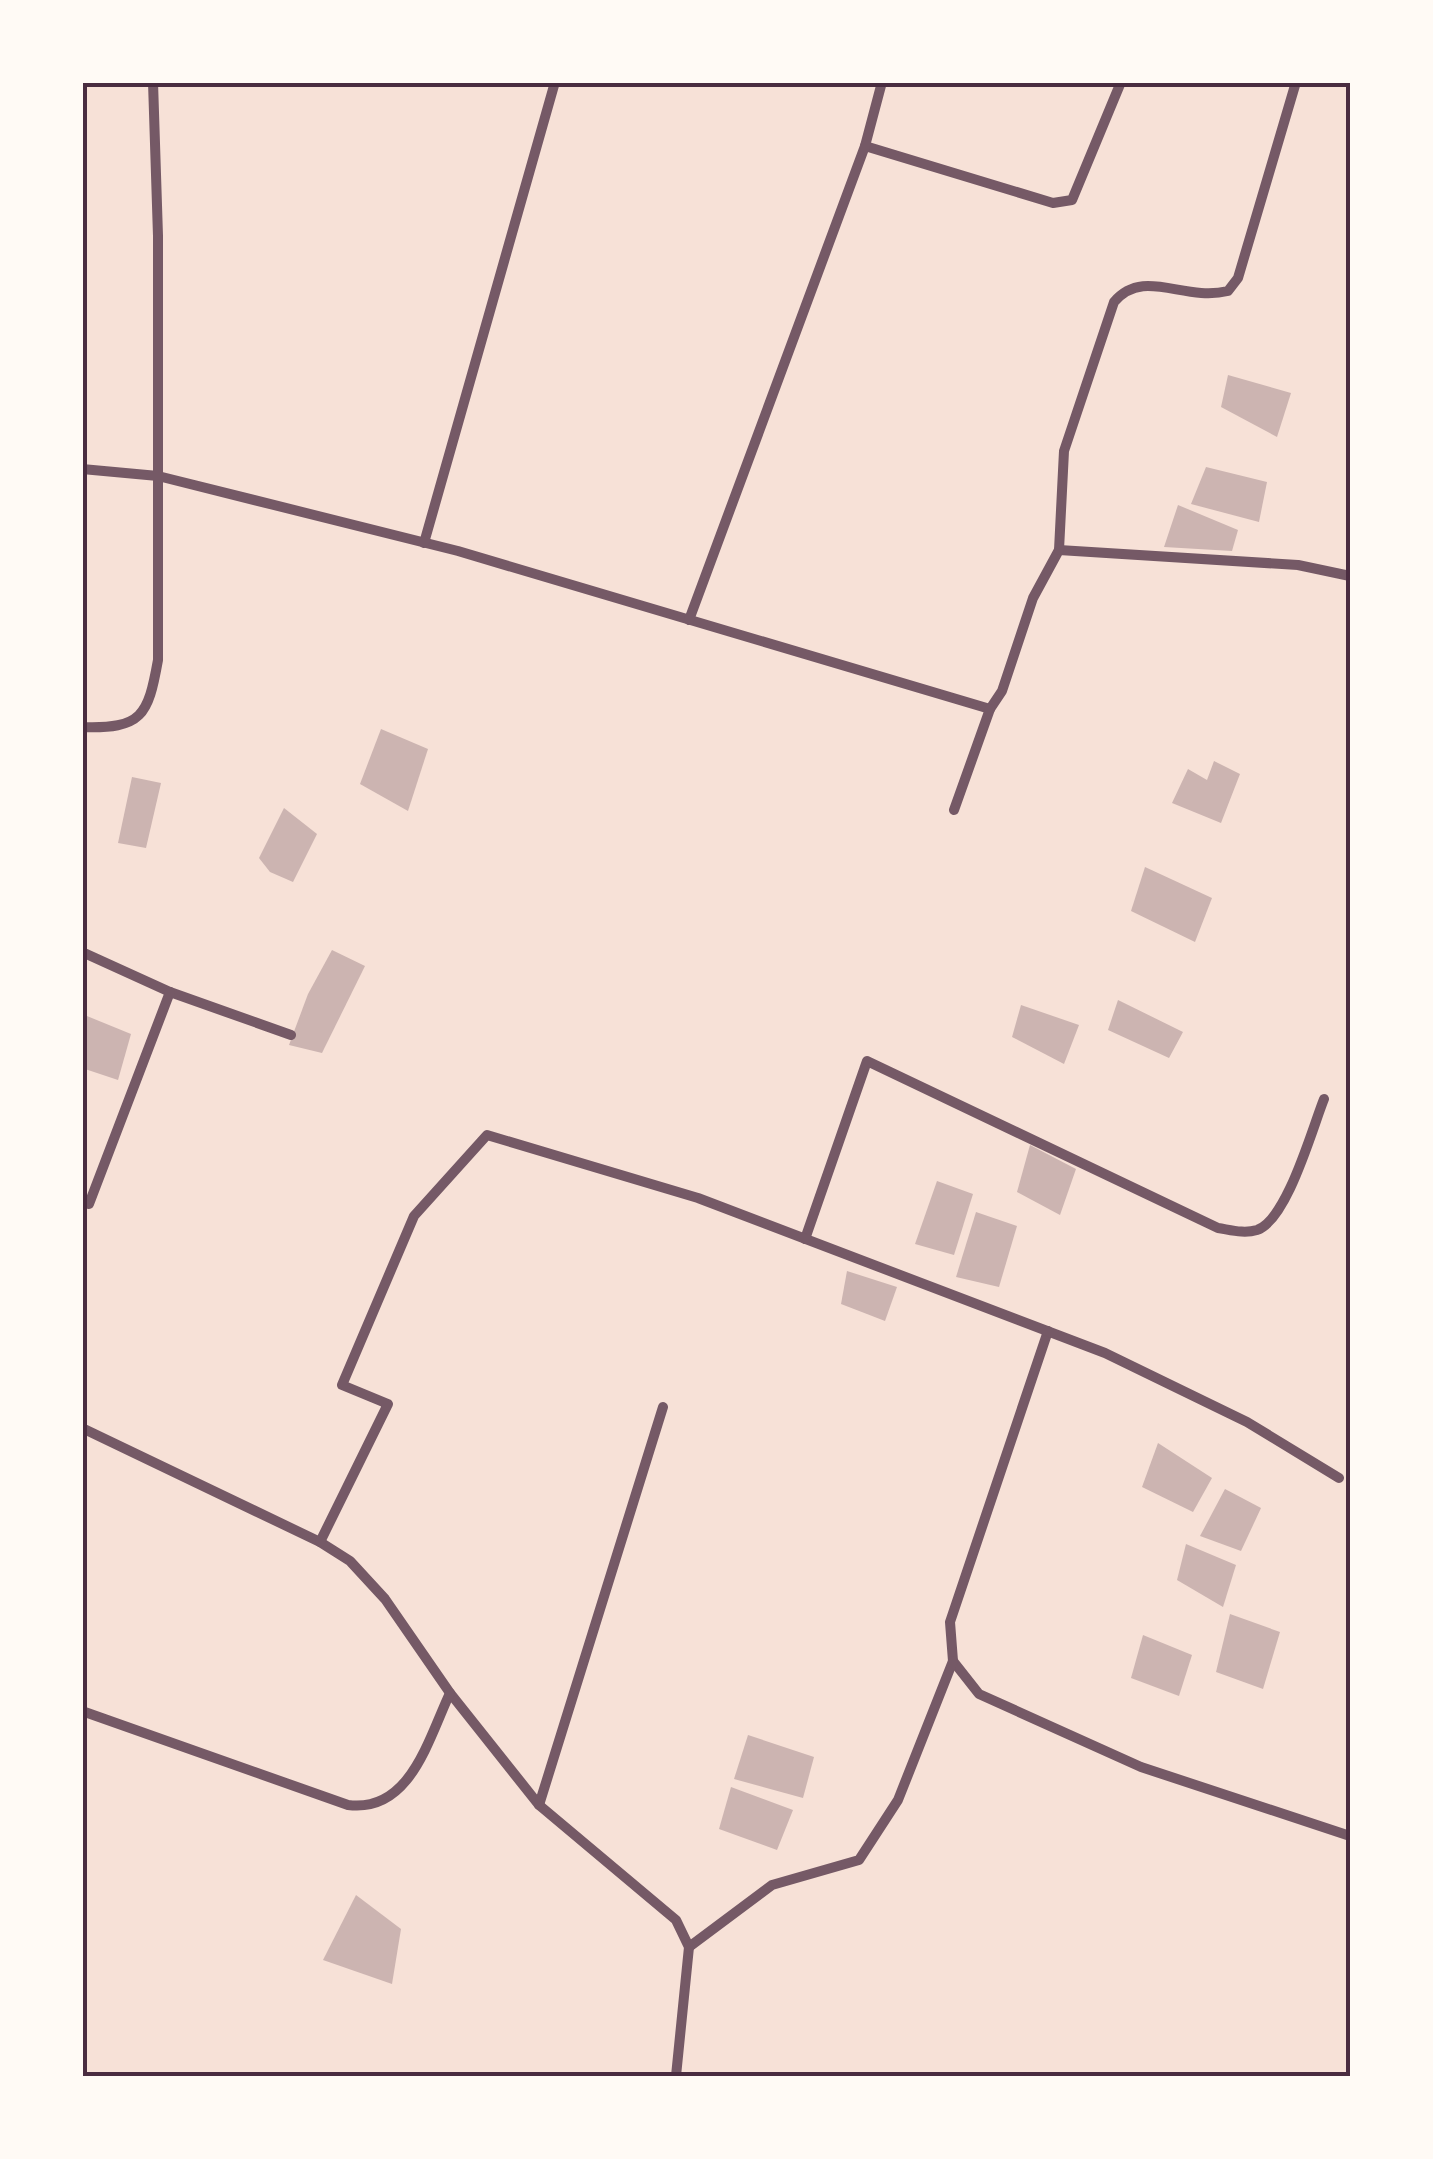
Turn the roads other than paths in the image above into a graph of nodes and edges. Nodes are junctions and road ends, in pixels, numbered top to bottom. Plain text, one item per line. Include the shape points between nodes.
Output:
1 (153, 82) edge
2 (555, 82) edge
3 (882, 82) edge
4 (1121, 82) edge
5 (1296, 82) edge
6 (864, 146) junction
7 (82, 469) edge
8 (158, 476) junction
9 (424, 543) junction
10 (1059, 550) junction
11 (1350, 576) edge
12 (689, 620) junction
13 (990, 709) junction
14 (82, 727) edge
15 (954, 810) dead end
16 (82, 952) edge
17 (170, 992) junction
18 (291, 1034) dead end
19 (1324, 1099) dead end
20 (89, 1204) dead end
21 (806, 1239) junction
22 (1048, 1332) junction
23 (663, 1406) dead end
24 (82, 1428) edge
25 (1339, 1478) dead end
26 (320, 1542) junction
27 (952, 1661) junction
28 (450, 1694) junction
29 (82, 1711) edge
30 (538, 1805) junction
31 (1350, 1836) edge
32 (689, 1947) junction
33 (676, 2076) edge

1 - 8 street
2 - 9 street
3 - 6 street
4 - 6 street via 1072,200 1053,203
5 - 10 street via 1238,278 1228,290 1192,296 1140,284 1114,302 1064,451
6 - 12 street
7 - 8 street
8 - 9 street
8 - 14 street via 158,660 151,699 138,719 115,728
9 - 12 street
10 - 11 street via 1298,565
10 - 13 street
12 - 13 street
13 - 15 street
16 - 17 street
17 - 18 street
17 - 20 street
19 - 21 street via 1278,1216 1242,1232 1218,1228 867,1061
21 - 22 street
21 - 26 street via 698,1198 486,1135 414,1216 342,1386 388,1404
22 - 25 street via 1247,1422
22 - 27 street via 950,1622
23 - 30 street
24 - 26 street
26 - 28 street via 350,1560 385,1599
27 - 31 street via 980,1694 1141,1767
27 - 32 street via 898,1800 859,1860 772,1885
28 - 29 street via 410,1775 393,1798 369,1808
28 - 30 street
30 - 32 street via 676,1920
32 - 33 street

